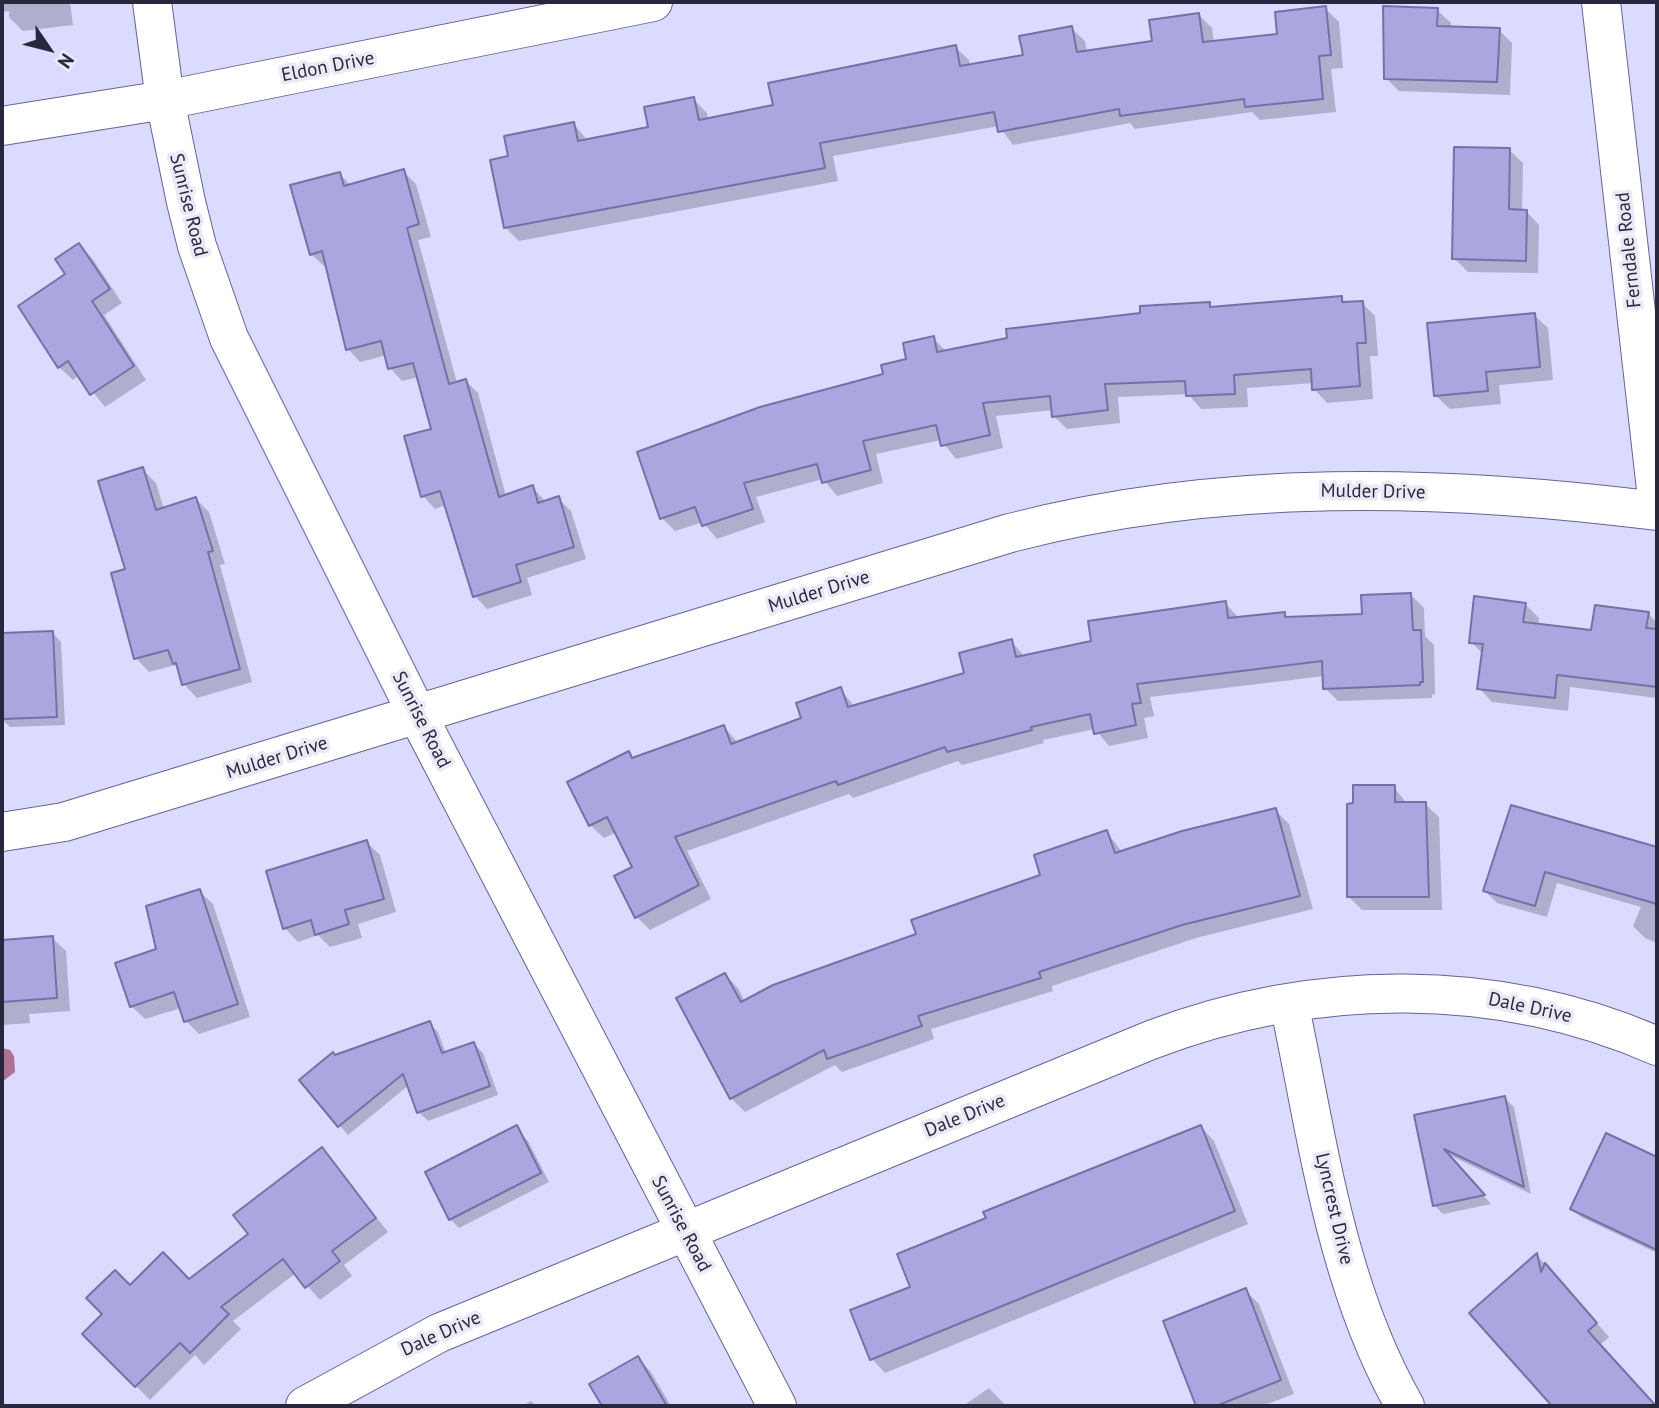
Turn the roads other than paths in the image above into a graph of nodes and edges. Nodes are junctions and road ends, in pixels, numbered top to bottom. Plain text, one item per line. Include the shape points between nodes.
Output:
1 (152, 2) edge
2 (653, 2) edge
3 (1601, 2) edge
4 (165, 100) junction
5 (2, 126) edge
6 (1657, 498) edge
7 (1657, 511) edge
8 (418, 716) junction
9 (2, 832) edge
10 (1289, 1003) junction
11 (1657, 1046) edge
12 (684, 1231) junction
13 (305, 1406) edge
14 (777, 1406) edge
15 (1405, 1406) edge

1 - 4 street, Sunrise Road
2 - 4 street, Eldon Drive
3 - 6 street, Ferndale Road
4 - 5 street, Eldon Drive
4 - 8 street, Sunrise Road via 197,246 229,338
7 - 8 street, Mulder Drive via 1569,501 1341,490 1226,495 1109,510 1010,533
8 - 9 street, Mulder Drive via 64,822
8 - 12 street, Sunrise Road
10 - 11 street, Dale Drive via 1375,993 1486,998 1562,1012
10 - 12 street, Dale Drive via 1185,1027
10 - 15 street, Lyncrest Drive via 1342,1252 1364,1322
12 - 13 street, Dale Drive via 439,1333
12 - 14 street, Sunrise Road

